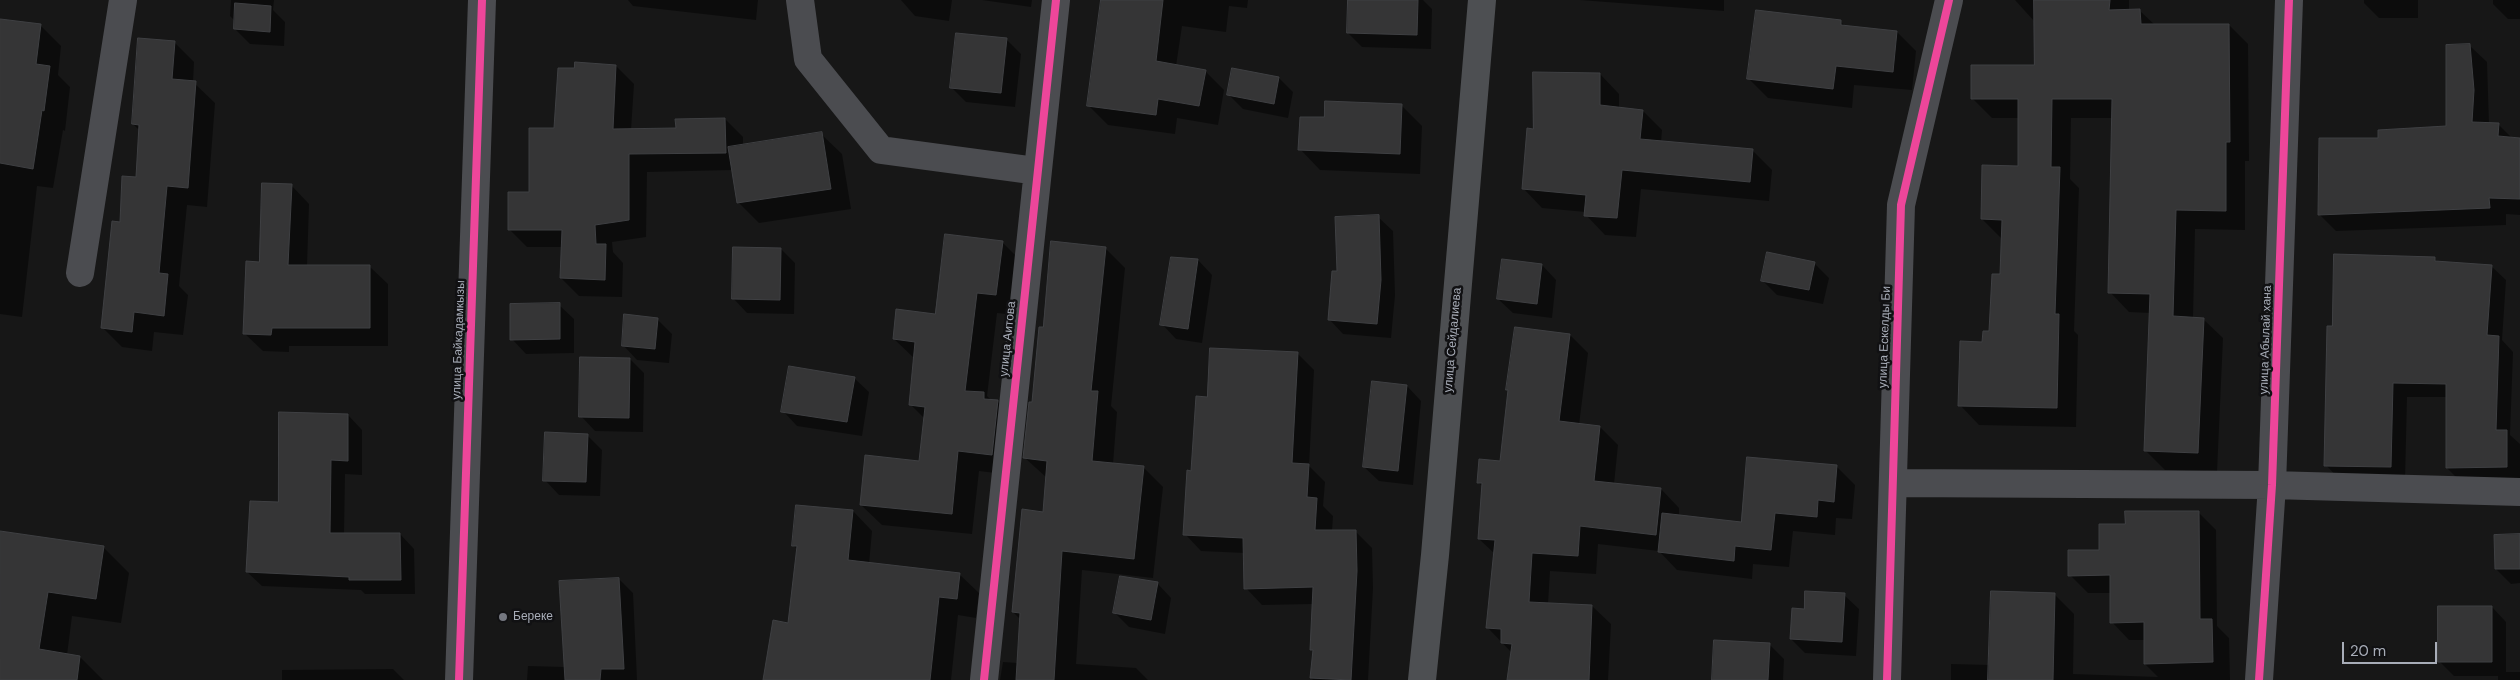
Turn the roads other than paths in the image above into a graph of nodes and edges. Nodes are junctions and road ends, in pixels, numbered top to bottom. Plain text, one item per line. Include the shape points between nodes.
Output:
1 (123, 0) edge
2 (482, 0) edge
3 (800, 0) edge
4 (1056, 0) edge
5 (1482, 0) edge
6 (1949, 0) edge
7 (2289, 0) edge
8 (1037, 171) junction
9 (80, 273) dead end
10 (1893, 483) junction
11 (2272, 485) junction
12 (2520, 492) edge
13 (459, 680) edge
14 (984, 680) edge
15 (1422, 680) edge
16 (1887, 680) edge
17 (2259, 680) edge

1 - 9 street
2 - 13 street, улица Байкадамкызы
3 - 8 street via 808,59 881,150
4 - 8 street, улица Аитова
5 - 15 main road, улица Сейдалиева
6 - 10 street, улица Ескелды Би via 1901,205
7 - 11 street, улица Абылай хана
8 - 14 street, улица Аитова
10 - 11 street
10 - 16 street, улица Ескелды Би
11 - 12 street
11 - 17 street, улица Абылай хана

